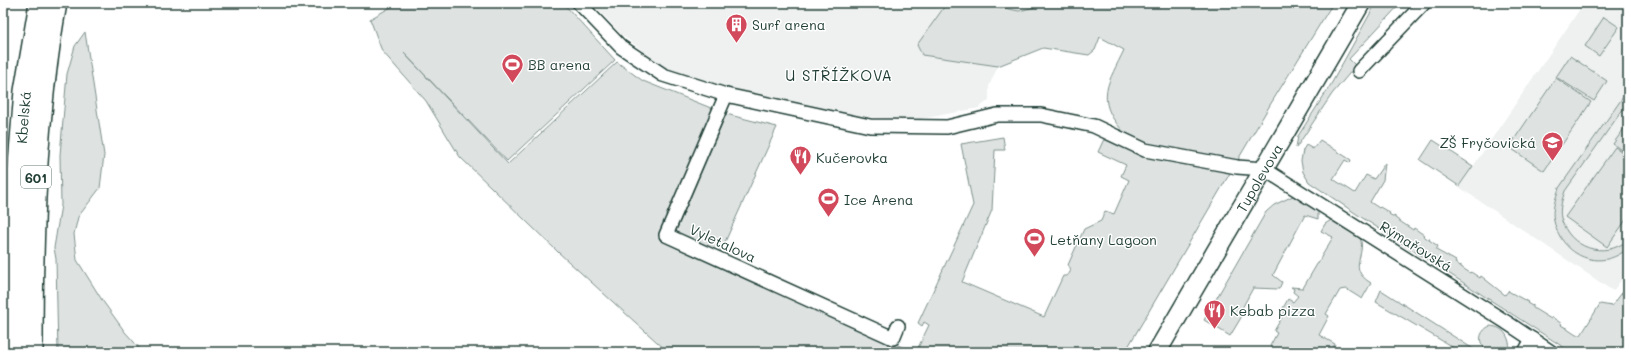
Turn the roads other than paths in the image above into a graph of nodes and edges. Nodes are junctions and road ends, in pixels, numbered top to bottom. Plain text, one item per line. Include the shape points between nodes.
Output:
1 (40, 3) edge
2 (56, 3) edge
3 (579, 3) edge
4 (1361, 3) edge
5 (1424, 3) edge
6 (1359, 72) dead end
7 (726, 95) junction
8 (1264, 169) junction
9 (898, 326) dead end
10 (1532, 339) junction
11 (14, 352) edge
12 (32, 352) edge
13 (1157, 352) edge
14 (1525, 352) edge
15 (1551, 352) edge

1 - 11 highway, Kbelská / 601 via 25,91 18,177 14,256
2 - 12 highway, Kbelská / 601 via 37,149
3 - 7 street via 620,47 663,76
4 - 8 main road, Tupolevova
5 - 6 street
7 - 8 street via 870,126 946,127 997,116 1042,115 1094,126 1145,150 1237,167
7 - 9 street, Vyletalova via 666,234 893,338
8 - 10 street, Rýmařovská
8 - 13 main road, Tupolevova
10 - 14 street
10 - 15 street, Rýmařovská

